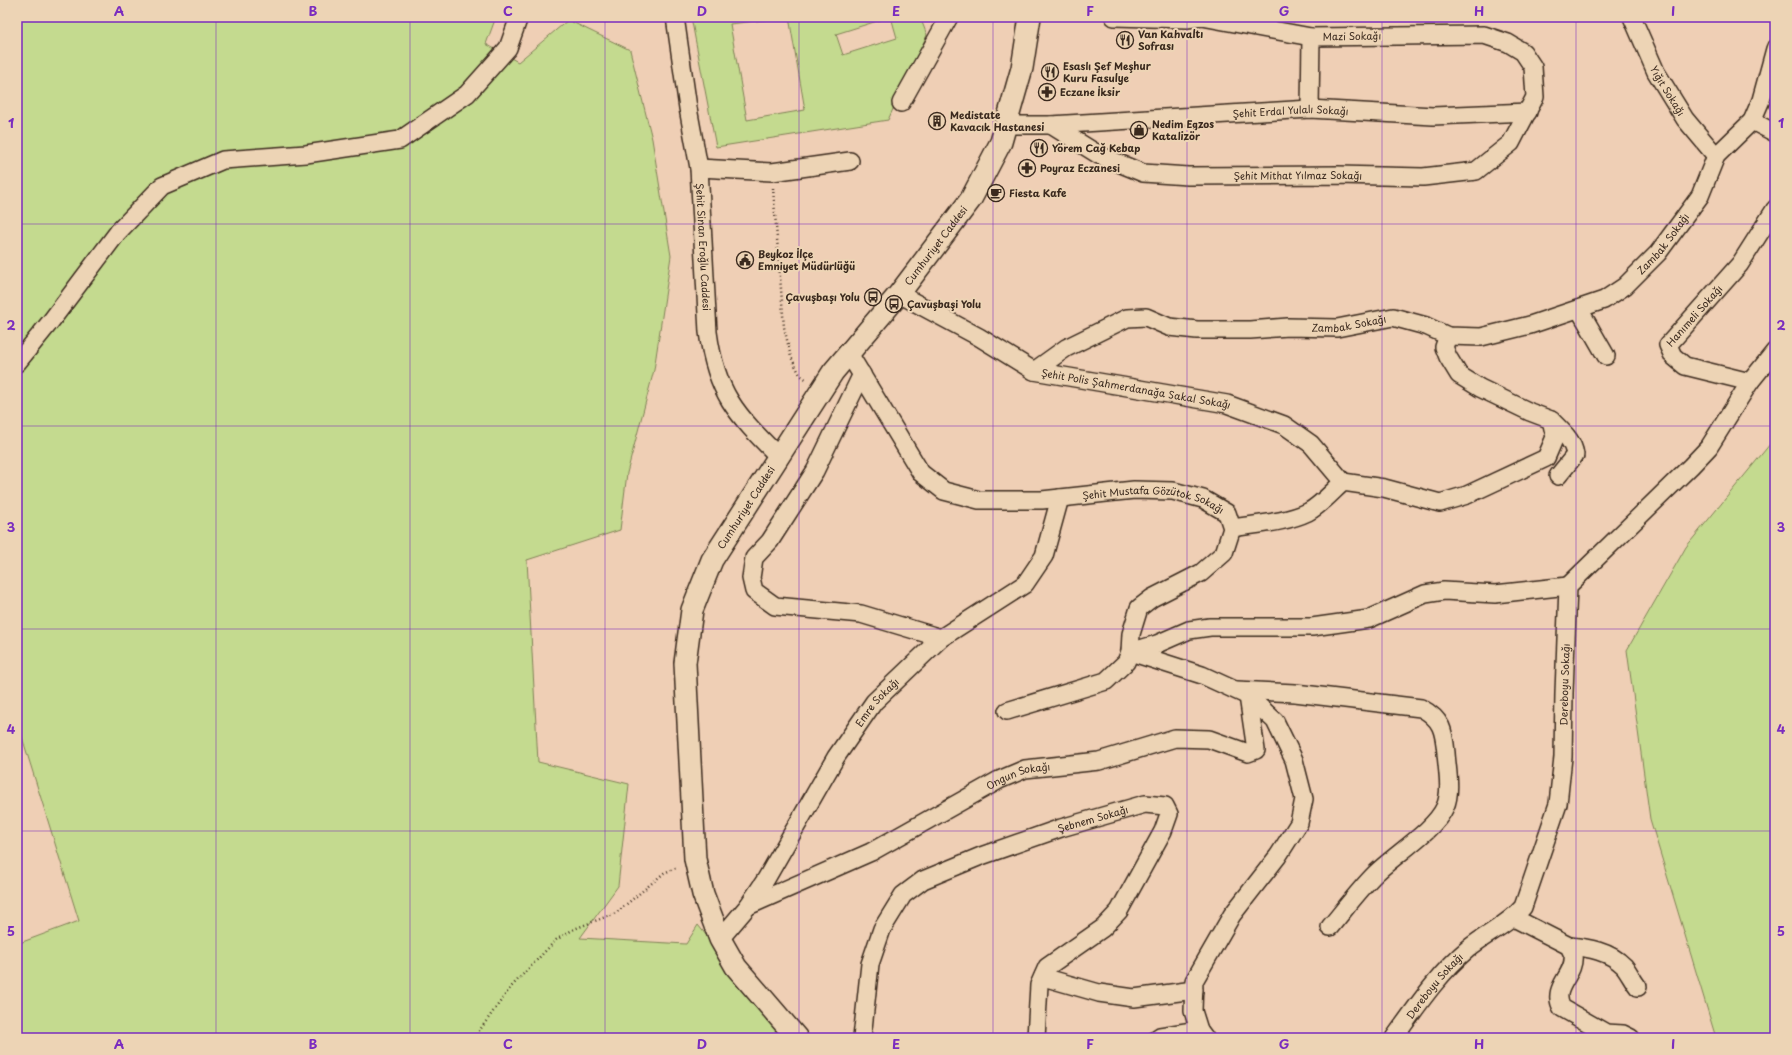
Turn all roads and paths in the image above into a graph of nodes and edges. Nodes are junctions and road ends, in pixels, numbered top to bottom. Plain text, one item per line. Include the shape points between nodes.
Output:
1 (519, 17) edge
2 (675, 17) edge
3 (949, 17) edge
4 (1030, 17) edge
5 (1114, 17) edge
6 (1202, 17) edge
7 (1632, 17) edge
8 (1311, 36) junction
9 (1775, 49) edge
10 (901, 103) dead end
11 (1310, 109) junction
12 (1528, 112) junction
13 (1752, 121) junction
14 (1005, 125) junction
15 (1051, 125) junction
16 (1775, 133) edge
17 (1716, 156) junction
18 (850, 162) dead end
19 (699, 168) junction
20 (772, 172) junction
21 (1775, 209) edge
22 (899, 294) junction
23 (1579, 309) junction
24 (1448, 336) junction
25 (1775, 351) edge
26 (848, 352) junction
27 (1606, 356) dead end
28 (17, 363) edge
29 (1034, 371) junction
30 (862, 374) junction
31 (1750, 382) junction
32 (820, 391) junction
33 (1551, 420) junction
34 (778, 456) junction
35 (1558, 476) dead end
36 (1343, 482) junction
37 (1060, 498) junction
38 (1232, 528) junction
39 (1568, 586) junction
40 (941, 638) junction
41 (1130, 652) junction
42 (1242, 693) junction
43 (1007, 711) dead end
44 (695, 859) junction
45 (748, 906) junction
46 (1514, 918) junction
47 (1330, 927) dead end
48 (720, 939) junction
49 (1569, 946) junction
50 (1042, 977) junction
51 (1638, 987) dead end
52 (1194, 990) junction
53 (1202, 1034) edge
54 (1606, 1036) edge
55 (474, 1038) edge
56 (797, 1038) edge
57 (862, 1038) edge
58 (1036, 1038) edge
59 (1157, 1038) edge
60 (1394, 1038) edge
61 (1631, 1038) edge

1 - 28 street via 508,48 467,94 400,140 306,154 223,160 162,186 118,232
2 - 19 street, Şehit Sinan Eroğlu Caddesi
3 - 10 street
4 - 14 main road, Cumhuriyet Caddesi via 1022,68
5 - 6 street, Mazi Sokağı
6 - 8 street, Mazi Sokağı
7 - 17 street, Yığıt Sokağı via 1656,72 1684,119
8 - 11 street
8 - 12 street, Mazi Sokağı via 1484,35 1508,43 1523,52 1533,67 1535,97
9 - 13 street via 1761,100
11 - 12 street, Şehit Erdal Yulalı Sokağı via 1433,116
11 - 15 street, Şehit Erdal Yulalı Sokağı
12 - 15 street, Şehit Mithat Yılmaz Sokağı via 1511,143 1476,171 1423,177 1144,174 1099,155
13 - 16 street
13 - 17 street
14 - 15 street, Şehit Erdal Yulalı Sokağı
14 - 22 main road, Cumhuriyet Caddesi via 1001,142 971,199
17 - 23 street, Zambak Sokağı via 1700,196 1658,253 1625,286 1604,300
18 - 20 street
19 - 20 street
19 - 34 street, Şehit Sinan Eroğlu Caddesi via 711,354 726,396 738,414
20 - 32 path via 784,327 791,357 800,375
21 - 31 street, Hanımeli Sokağı via 1740,264 1668,345 1673,356 1685,366
22 - 26 main road, Cumhuriyet Caddesi
22 - 29 street, Şehit Polis Şahmerdanağa Sakal Sokağı
23 - 24 street, Zambak Sokağı via 1481,337
23 - 27 street
24 - 29 street, Zambak Sokağı via 1393,316 1337,328 1288,327 1250,330 1197,330 1170,327 1146,317 1127,318 1066,348
24 - 33 street via 1444,347 1459,375 1480,388
25 - 31 street
26 - 30 street, Şehit Mustafa Gözütok Sokağı
26 - 32 main road, Cumhuriyet Caddesi
29 - 36 street, Şehit Polis Şahmerdanağa Sakal Sokağı via 1227,404 1284,425 1311,444
30 - 37 street, Şehit Mustafa Gözütok Sokağı via 921,473 944,491 979,500
30 - 40 street via 815,471 770,541 754,558 754,591 775,606 861,614
31 - 39 street via 1709,447
32 - 34 main road, Cumhuriyet Caddesi
33 - 35 street via 1565,433 1575,455
33 - 36 street via 1555,437 1546,458 1467,495 1440,503 1384,488
34 - 44 main road, Cumhuriyet Caddesi via 712,560 692,610 685,663
36 - 38 street via 1308,512 1283,520
37 - 38 street, Şehit Mustafa Gözütok Sokağı via 1134,490 1173,491 1203,499 1227,513
37 - 40 street, Emre Sokağı via 1044,556 1025,584
38 - 41 street, Şehit Mustafa Gözütok Sokağı via 1224,552 1201,573 1152,598 1139,608 1131,634
39 - 41 street via 1495,594 1444,591 1425,594 1369,619 1312,627 1210,627 1189,630
39 - 46 street, Dereboyu Sokağı via 1563,757 1558,804 1523,907
40 - 45 street, Emre Sokağı via 874,702 836,757
41 - 42 street via 1202,675
41 - 43 street, Şehit Mustafa Gözütok Sokağı via 1126,662 1106,681
42 - 45 street, Ongun Sokağı via 1256,750 1248,753 1209,739 1175,738 1099,761 1025,769 999,780 871,852
42 - 47 street via 1295,693 1421,708 1437,718 1442,728 1448,794 1443,811 1422,835 1375,874
42 - 52 street via 1275,721 1294,760 1304,799 1299,822 1278,856 1232,915 1194,981
44 - 48 main road, Cumhuriyet Caddesi via 703,894
44 - 55 path via 664,873 616,913 574,929 556,940 511,987
45 - 48 street, Emre Sokağı
46 - 49 street
46 - 60 street, Dereboyu Sokağı via 1470,947 1448,967
48 - 56 main road, Cumhuriyet Caddesi via 736,967
49 - 51 street via 1590,948 1610,956 1624,967
49 - 54 street via 1573,955 1571,966 1557,995 1558,1001 1562,1008
50 - 52 street via 1099,993 1134,998
50 - 57 street, Şebnem Sokağı via 1047,967 1103,928 1119,911 1163,831 1169,814 1165,806 1145,804 1061,828 981,856 923,880 903,895 882,930 870,964
50 - 58 street, Şebnem Sokağı via 1039,985
52 - 53 street via 1193,1011
53 - 59 street
54 - 61 street via 1622,1034

